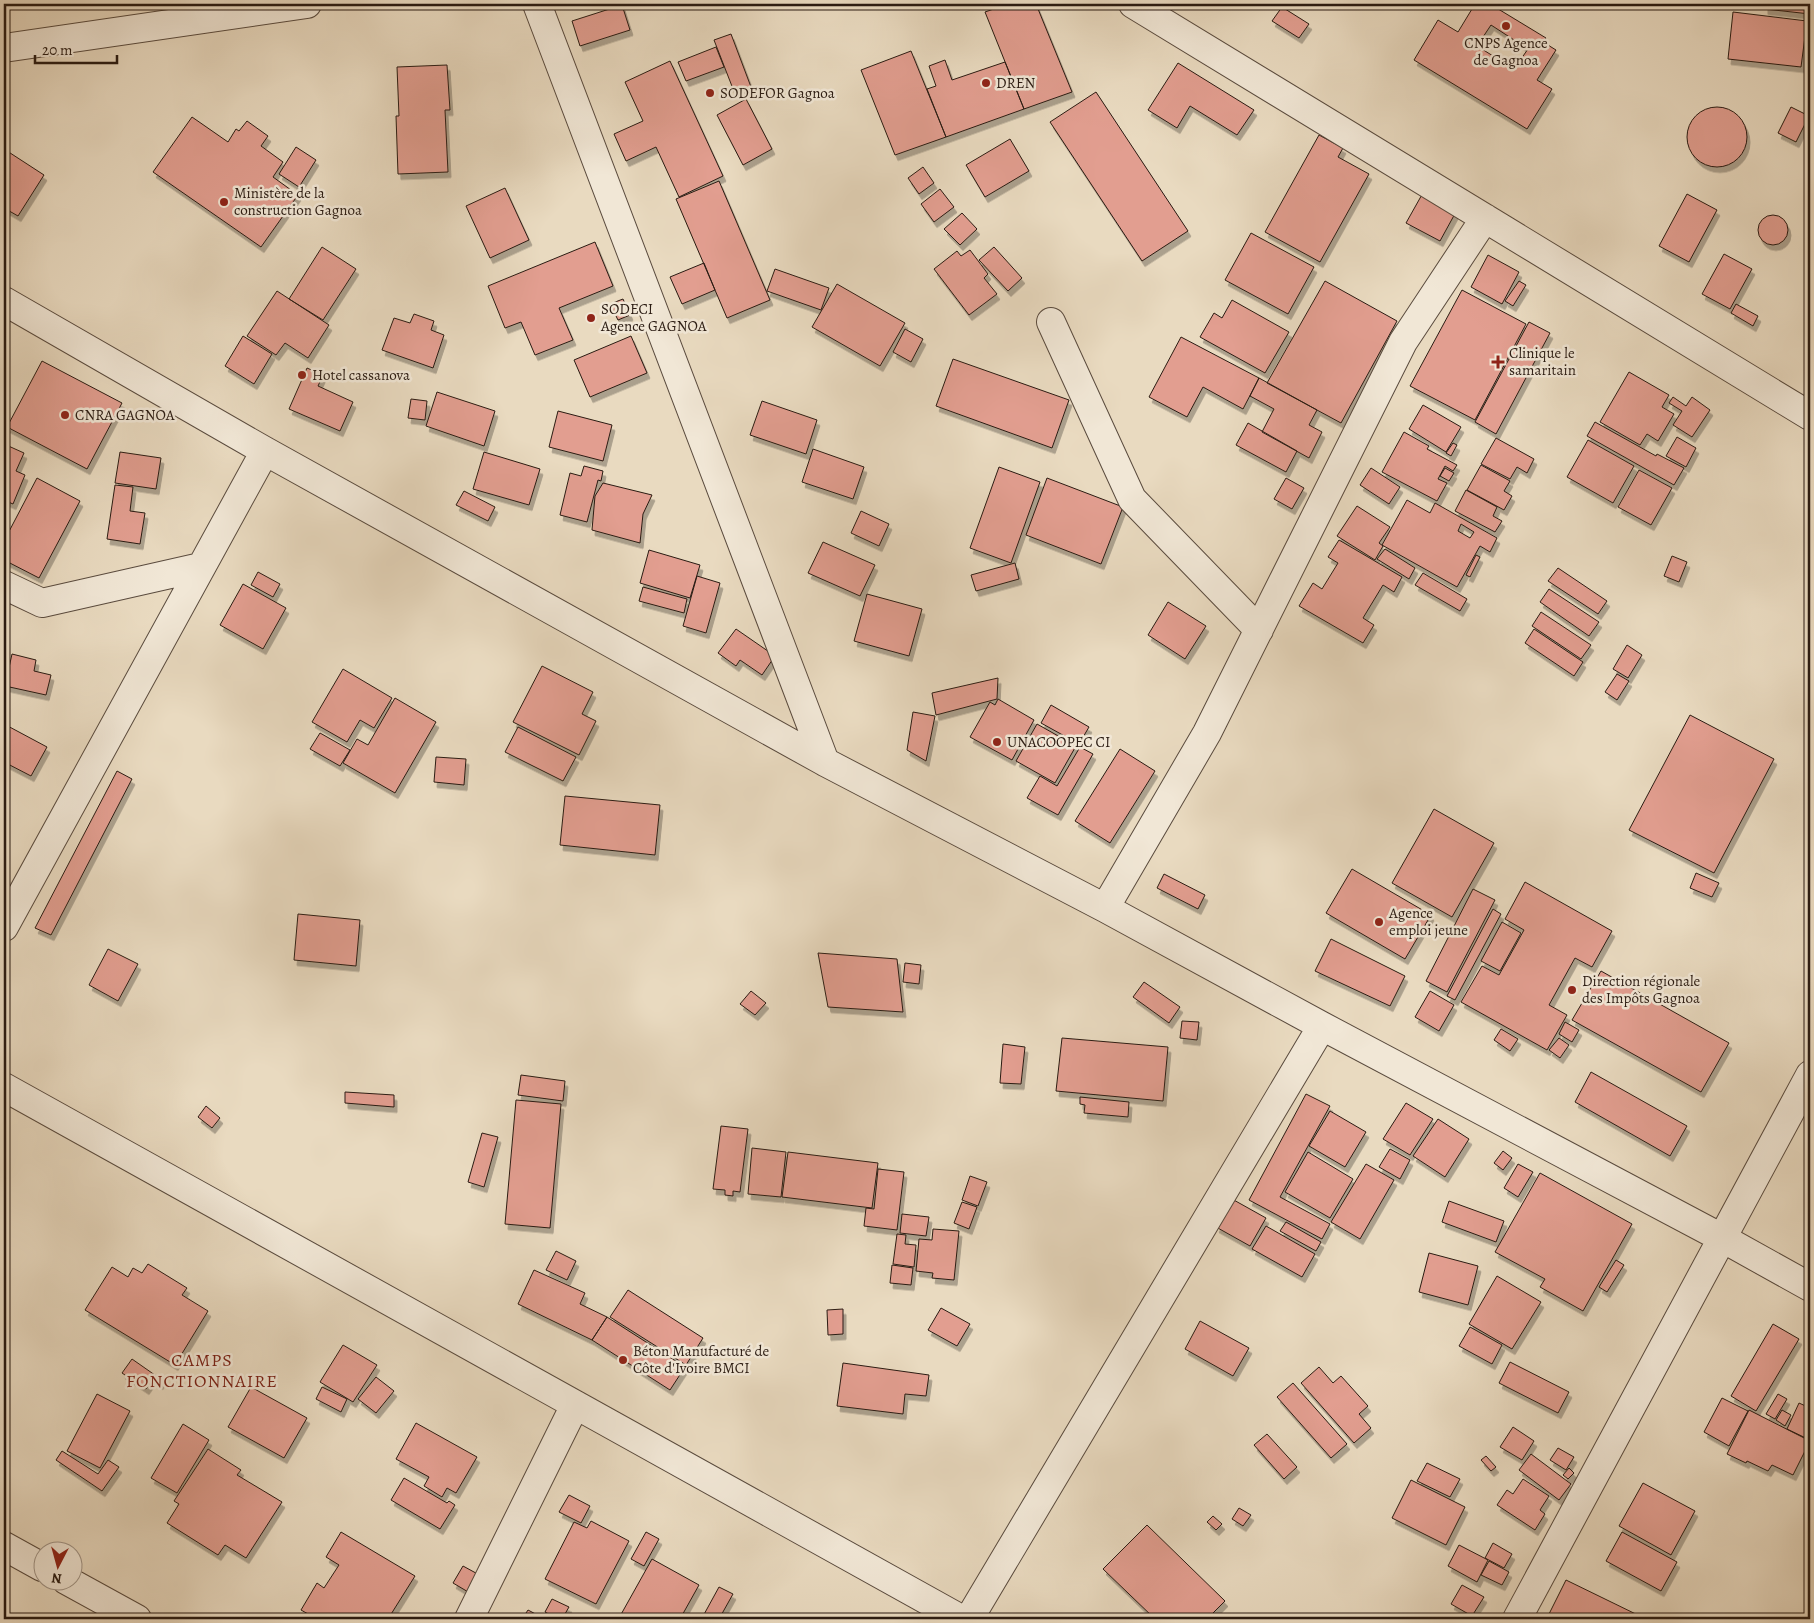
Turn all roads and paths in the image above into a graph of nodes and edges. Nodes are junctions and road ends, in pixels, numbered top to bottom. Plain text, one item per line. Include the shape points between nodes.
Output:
1 (307, 4) edge
2 (537, 4) edge
3 (1133, 4) edge
4 (4, 48) edge
5 (1485, 218) junction
6 (4, 301) edge
7 (1051, 322) dead end
8 (1810, 416) edge
9 (265, 451) junction
10 (201, 567) junction
11 (4, 585) edge
12 (1259, 630) junction
13 (824, 762) junction
14 (1105, 908) junction
15 (4, 927) edge
16 (1322, 1026) junction
17 (1810, 1075) edge
18 (4, 1087) edge
19 (1722, 1238) junction
20 (1810, 1287) edge
21 (575, 1404) junction
22 (4, 1546) edge
23 (32, 1561) edge
24 (77, 1590) edge
25 (95, 1607) edge
26 (137, 1619) edge
27 (469, 1619) edge
28 (962, 1619) edge
29 (969, 1619) edge
30 (1517, 1619) edge

1 - 4 street
2 - 13 street
3 - 5 street
5 - 8 street
5 - 12 street via 1403,342
6 - 9 street
7 - 12 street via 1132,500
9 - 10 street
9 - 13 street
10 - 11 street via 42,603
10 - 15 street
12 - 14 street via 1207,732
13 - 14 street
14 - 16 street
16 - 19 street
16 - 29 street
17 - 19 street
18 - 21 street
19 - 20 street
19 - 30 street
21 - 27 street
21 - 28 street
22 - 23 street
24 - 25 street
25 - 26 street

